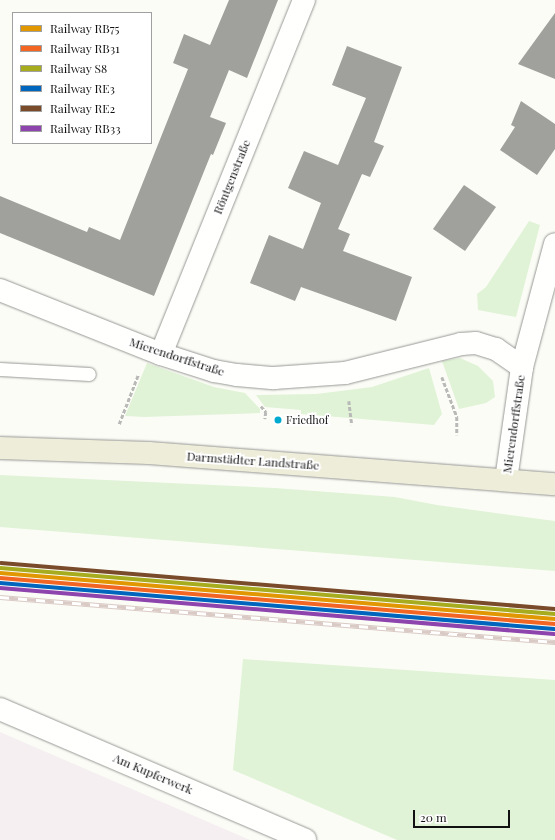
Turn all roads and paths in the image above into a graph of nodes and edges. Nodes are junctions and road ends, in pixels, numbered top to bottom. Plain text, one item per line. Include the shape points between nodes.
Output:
1 (304, 0) edge
2 (553, 252) edge
3 (0, 290) edge
4 (555, 305) edge
5 (155, 352) junction
6 (522, 367) junction
7 (0, 369) edge
8 (90, 374) dead end
9 (118, 425) dead end
10 (0, 448) edge
11 (506, 480) junction
12 (555, 484) edge
13 (0, 709) edge
14 (305, 840) edge

1 - 5 street, Röntgenstraße
2 - 4 street, Mierendorffstraße
2 - 6 street, Mierendorffstraße
3 - 5 street, Mierendorffstraße
5 - 6 street, Mierendorffstraße via 214,371 274,378 345,373 461,344 476,344 496,349
5 - 9 path
6 - 11 street, Mierendorffstraße
7 - 8 lane
10 - 11 main road, Darmstädter Landstraße via 149,453
11 - 12 main road, Darmstädter Landstraße
13 - 14 street, Am Kupferwerk

